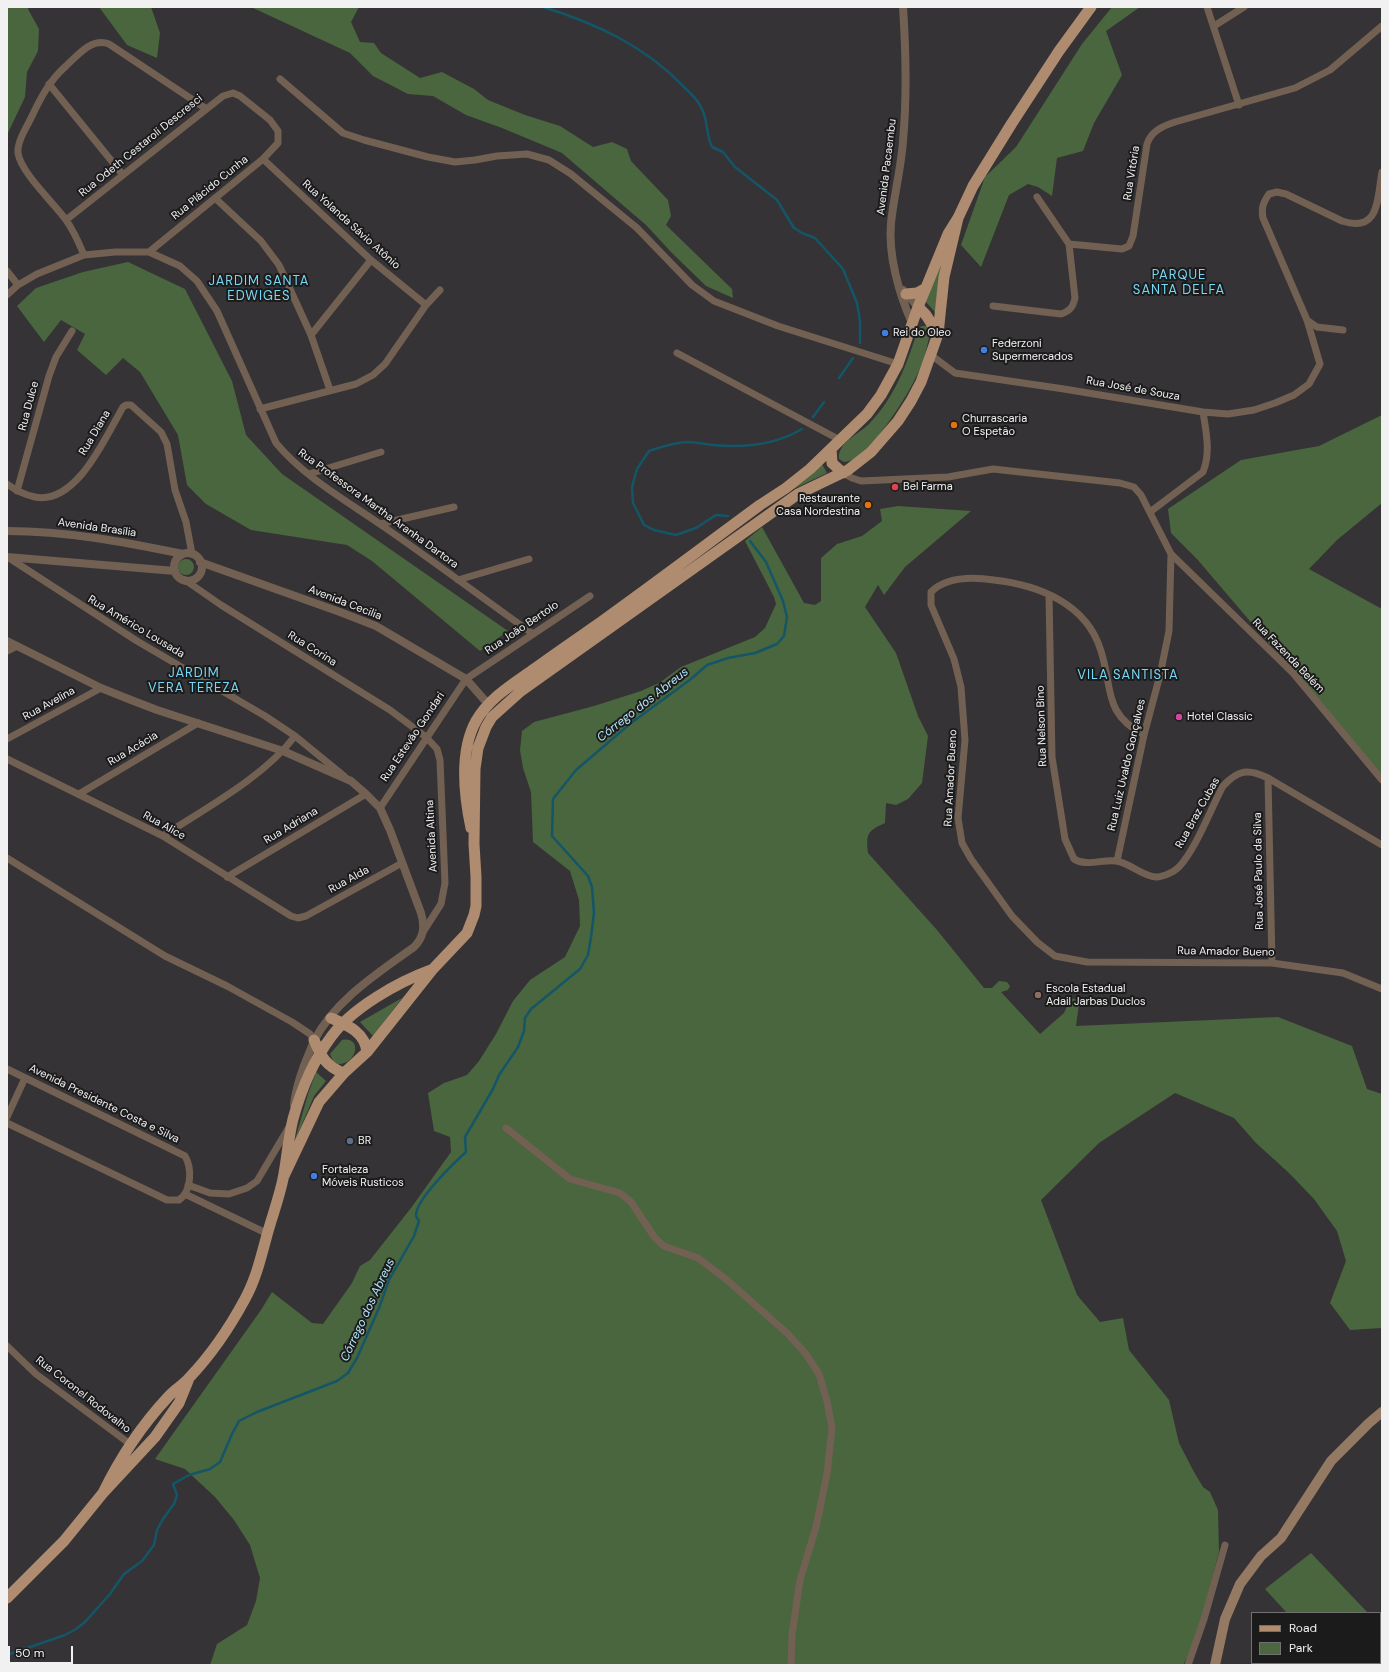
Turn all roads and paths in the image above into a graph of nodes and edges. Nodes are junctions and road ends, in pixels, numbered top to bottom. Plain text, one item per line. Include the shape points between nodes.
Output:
1 (903, 7) edge
2 (1091, 7) edge
3 (1208, 7) edge
4 (1244, 7) edge
5 (1214, 26) junction
6 (1382, 26) edge
7 (280, 79) dead end
8 (49, 84) junction
9 (1239, 104) junction
10 (206, 108) junction
11 (279, 137) joint
12 (263, 159) junction
13 (1382, 172) edge
14 (123, 175) junction
15 (215, 198) junction
16 (1037, 198) dead end
17 (958, 218) junction
18 (66, 220) junction
19 (1069, 244) junction
20 (149, 252) junction
21 (84, 255) junction
22 (371, 260) junction
23 (7, 271) edge
24 (897, 282) junction
25 (18, 285) junction
26 (926, 288) junction
27 (440, 290) dead end
28 (906, 294) junction
29 (7, 295) edge
30 (426, 305) junction
31 (993, 306) dead end
32 (918, 307) junction
33 (1307, 320) junction
34 (912, 324) junction
35 (934, 330) junction
36 (1343, 330) dead end
37 (72, 331) dead end
38 (311, 335) junction
39 (677, 352) dead end
40 (931, 355) junction
41 (898, 364) junction
42 (330, 390) junction
43 (260, 409) junction
44 (1203, 412) junction
45 (840, 440) junction
46 (831, 449) junction
47 (381, 452) dead end
48 (843, 472) junction
49 (308, 474) junction
50 (7, 484) edge
51 (17, 491) junction
52 (454, 507) dead end
53 (1150, 512) junction
54 (380, 524) junction
55 (7, 531) edge
56 (183, 554) junction
57 (192, 554) junction
58 (1170, 554) junction
59 (8, 557) edge
60 (529, 559) dead end
61 (200, 562) junction
62 (175, 570) junction
63 (186, 580) junction
64 (458, 580) junction
65 (1049, 595) junction
66 (590, 596) dead end
67 (533, 634) junction
68 (7, 641) edge
69 (17, 646) junction
70 (7, 651) edge
71 (466, 679) junction
72 (101, 688) junction
73 (488, 704) junction
74 (198, 723) junction
75 (1144, 735) junction
76 (295, 736) junction
77 (426, 737) junction
78 (7, 739) edge
79 (284, 751) junction
80 (7, 759) edge
81 (1268, 778) junction
82 (1382, 780) edge
83 (351, 781) junction
84 (79, 794) junction
85 (366, 794) junction
86 (380, 808) junction
87 (163, 836) junction
88 (474, 844) junction
89 (1382, 845) edge
90 (7, 858) edge
91 (1117, 861) junction
92 (402, 863) junction
93 (227, 877) junction
94 (306, 916) joint
95 (423, 932) junction
96 (1272, 963) junction
97 (432, 970) junction
98 (1382, 988) edge
99 (331, 1018) junction
100 (344, 1024) junction
101 (314, 1040) junction
102 (367, 1052) junction
103 (320, 1054) junction
104 (7, 1069) edge
105 (344, 1073) junction
106 (25, 1078) junction
107 (7, 1117) edge
108 (293, 1119) junction
109 (7, 1123) edge
110 (506, 1128) dead end
111 (283, 1178) junction
112 (188, 1185) junction
113 (186, 1194) junction
114 (268, 1234) junction
115 (7, 1346) edge
116 (189, 1378) junction
117 (1382, 1412) edge
118 (130, 1444) junction
119 (103, 1493) junction
120 (1225, 1545) dead end
121 (7, 1598) edge
122 (792, 1665) edge
123 (1188, 1665) edge
124 (1215, 1665) edge

1 - 24 street, Avenida Pacaembu via 906,71 903,142 891,224
2 - 17 main road via 1012,123 973,186
3 - 5 street
4 - 5 street
5 - 9 street
6 - 9 street via 1330,70 1314,80
7 - 41 street via 344,133 455,162 527,154 549,160 571,174 637,228 692,285 714,301 778,326
8 - 10 street via 86,48 97,42 104,42
8 - 14 street
8 - 18 street via 22,136 18,154 23,167
9 - 19 street, Rua Vitória via 1165,125 1152,135 1147,144 1133,236 1129,246 1122,249
10 - 11 street, Rua Odeth Cestaroli Descresci via 223,96 233,93 270,120
10 - 14 street, Rua Odeth Cestaroli Descresci
11 - 12 street, Rua Plácido Cunha via 278,143
12 - 15 street, Rua Plácido Cunha
12 - 22 street, Rua Yolanda Sávio Atônio
13 - 33 street via 1375,210 1371,219 1362,224 1342,221 1277,192 1269,194 1263,202 1263,218
14 - 18 street, Rua Odeth Cestaroli Descresci
15 - 20 street, Rua Plácido Cunha
15 - 38 street via 261,242 279,265
16 - 19 street
17 - 26 main road via 948,234
17 - 35 main road
18 - 21 street
19 - 31 street via 1074,298 1070,310 1054,314
20 - 21 street, Rua Professora Martha Aranha Dartora
20 - 43 street, Rua Professora Martha Aranha Dartora via 180,266 197,281 217,311
21 - 25 street, Rua Professora Martha Aranha Dartora via 37,274
22 - 30 street, Rua Yolanda Sávio Atônio
22 - 38 street
23 - 25 street
24 - 28 street
24 - 34 street, Avenida Pacaembu
25 - 29 street, Rua Professora Martha Aranha Dartora
26 - 28 main road via 917,293
26 - 32 main road
27 - 30 street
28 - 32 street
30 - 42 street via 385,364 373,375 356,384
32 - 34 main road
32 - 35 main road
33 - 36 street via 1317,327
33 - 44 street, Rua José de Souza via 1320,364 1309,384 1294,395 1254,410 1228,414
34 - 35 main road via 922,322
34 - 41 main road
35 - 40 main road
37 - 51 street, Rua Dulce via 56,357 49,376
38 - 42 street
39 - 45 street
40 - 44 street, Rua José de Souza via 955,373 1064,388
40 - 48 main road via 920,382 898,421 871,452
41 - 45 main road via 867,414
42 - 43 street
43 - 49 street, Rua Professora Martha Aranha Dartora via 276,443
44 - 53 street via 1208,449 1203,472
45 - 46 main road
46 - 48 main road via 832,463
46 - 73 main road via 786,488 505,689
47 - 49 street
48 - 53 street, Rua Luiz Uvaldo Gonçalves via 861,480 948,477 992,470 1102,480 1134,487 1141,494
48 - 88 main road via 798,494 521,692 492,717 482,736 476,756
49 - 54 street, Rua Professora Martha Aranha Dartora
50 - 51 street
51 - 57 street, Rua Diana via 35,497 45,497 62,492 74,484 99,451 123,407 131,405 161,432 167,444 175,490 186,522
52 - 54 street
53 - 58 street, Rua Luiz Uvaldo Gonçalves
54 - 64 street, Rua Professora Martha Aranha Dartora
55 - 56 street, Avenida Brasília via 41,531 100,538
56 - 57 street
56 - 62 street via 175,562
57 - 61 street
58 - 75 street, Rua Luiz Uvaldo Gonçalves via 1168,631 1160,675
58 - 82 street, Rua Fazenda Belém via 1293,673
59 - 62 street
59 - 76 street, Rua Américo Lousada via 136,641
60 - 64 street
61 - 63 street via 198,576
61 - 71 street, Avenida Cecilia via 376,626
62 - 63 street
63 - 77 street, Rua Corina via 221,605 390,710
64 - 67 street, Rua Professora Martha Aranha Dartora
65 - 75 street, Rua Amador Bueno via 1068,604 1083,617 1095,634 1113,705 1119,717 1130,728
65 - 91 street, Rua Nelson Bino via 1052,757 1065,839 1074,859 1078,861
65 - 96 street, Rua Amador Bueno via 1005,581 982,578 945,582 931,592 931,605 954,659 961,687 965,740 958,818 962,843 971,859 1020,925 1055,956 1087,962
66 - 67 street, Rua João Bertolo
67 - 71 street, Rua João Bertolo
68 - 69 street
69 - 70 street
69 - 72 street
71 - 73 street, Avenida Cecilia
71 - 77 street, Rua Estevão Gondari
72 - 74 street
72 - 78 street, Rua Avelina
73 - 88 main road via 476,721 469,738 466,756 467,813
74 - 79 street
74 - 84 street, Rua Acácia
75 - 91 street, Rua Luiz Uvaldo Gonçalves
76 - 79 street
76 - 83 street, Rua Américo Lousada
77 - 86 street, Rua Estevão Gondari
77 - 95 street, Avenida Altina via 437,749 440,760 445,883 441,904
79 - 83 street
79 - 87 street via 242,784
80 - 84 street, Rua Alice
81 - 89 street, Rua Braz Cubas
81 - 91 street, Rua Braz Cubas via 1244,771 1229,780 1223,786 1191,849 1178,868 1166,875 1156,877
81 - 96 street, Rua José Paulo da Silva
83 - 85 street
84 - 87 street, Rua Alice
85 - 86 street
85 - 93 street, Rua Adriana
86 - 92 street
87 - 93 street, Rua Alice
88 - 97 main road via 474,915 467,933
90 - 101 street via 165,956 292,1022 310,1034
92 - 94 street, Rua Alda
92 - 95 street via 424,922
93 - 94 street, Rua Alice via 291,916
95 - 99 street via 420,941 414,947 353,993
96 - 98 street, Rua Amador Bueno via 1343,973
97 - 100 main road via 389,990 363,1007
97 - 102 main road
99 - 100 main road
99 - 101 street
100 - 102 main road via 354,1029 362,1038
100 - 103 main road
101 - 103 main road
101 - 108 street via 295,1095
102 - 105 main road
103 - 105 main road via 330,1066
103 - 108 main road
104 - 106 street, Avenida Presidente Costa e Silva
105 - 111 main road via 319,1102
106 - 107 street
106 - 112 street, Avenida Presidente Costa e Silva via 185,1156 189,1165
108 - 111 main road
108 - 112 street via 257,1181 247,1188 229,1194 210,1193
109 - 113 street via 167,1200 179,1200
110 - 122 street via 570,1179 620,1194 631,1202 655,1238 664,1246 698,1258 727,1280 788,1334 819,1374 832,1428 827,1474 816,1527 800,1580 792,1635
111 - 114 main road
112 - 113 street, Avenida Presidente Costa e Silva
113 - 114 street
114 - 116 main road via 260,1265 246,1298 208,1355
115 - 118 street, Rua Coronel Rodovalho via 36,1374
116 - 118 main road via 168,1397
116 - 119 main road via 179,1403 160,1431
117 - 124 main road via 1332,1461 1281,1538 1262,1556 1240,1584 1225,1619
118 - 119 main road
119 - 121 main road via 64,1541
120 - 123 street

